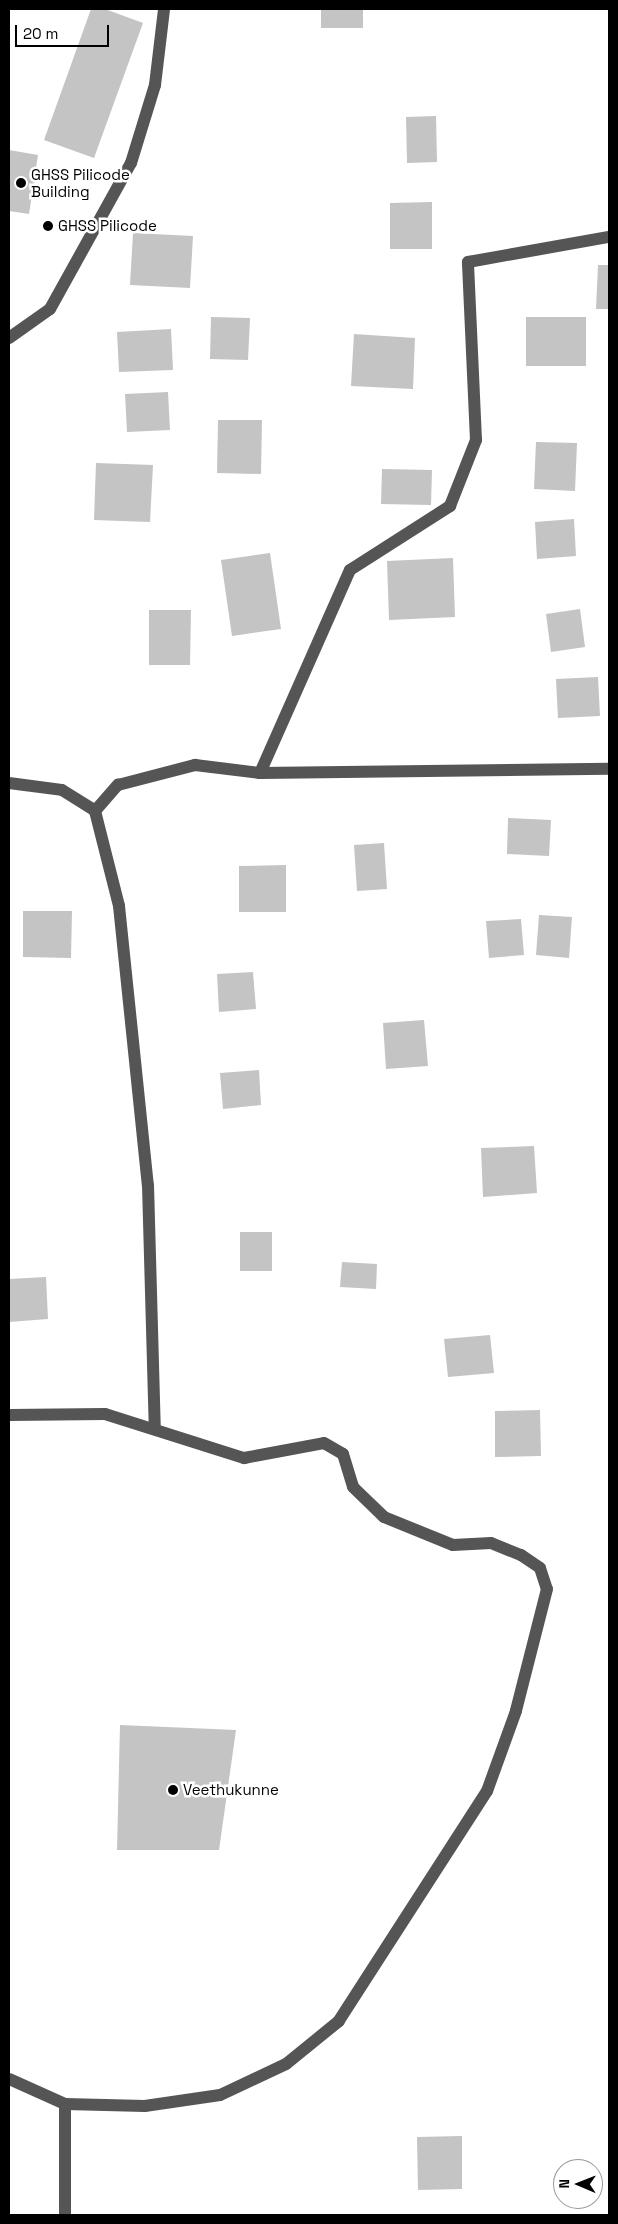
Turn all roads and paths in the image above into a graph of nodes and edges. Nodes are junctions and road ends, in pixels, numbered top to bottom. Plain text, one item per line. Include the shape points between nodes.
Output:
1 (164, 9) edge
2 (609, 237) edge
3 (12, 333) edge
4 (609, 769) edge
5 (260, 773) junction
6 (9, 783) edge
7 (95, 811) junction
8 (9, 1415) edge
9 (155, 1429) junction
10 (9, 2079) edge
11 (65, 2104) junction
12 (65, 2215) edge

1 - 3 street via 155,85 131,163 50,309
2 - 5 street via 468,262 476,440 450,506 350,570
4 - 5 street
5 - 7 street via 195,765 150,774 118,785
6 - 7 street via 62,790
7 - 9 street via 120,906 148,1185
8 - 9 street via 105,1414
9 - 11 street via 244,1458 324,1443 343,1454 353,1487 384,1517 453,1545 491,1543 521,1554 540,1568 547,1589 516,1711 487,1791 339,2020 286,2064 220,2095 145,2106
10 - 11 street
11 - 12 street

